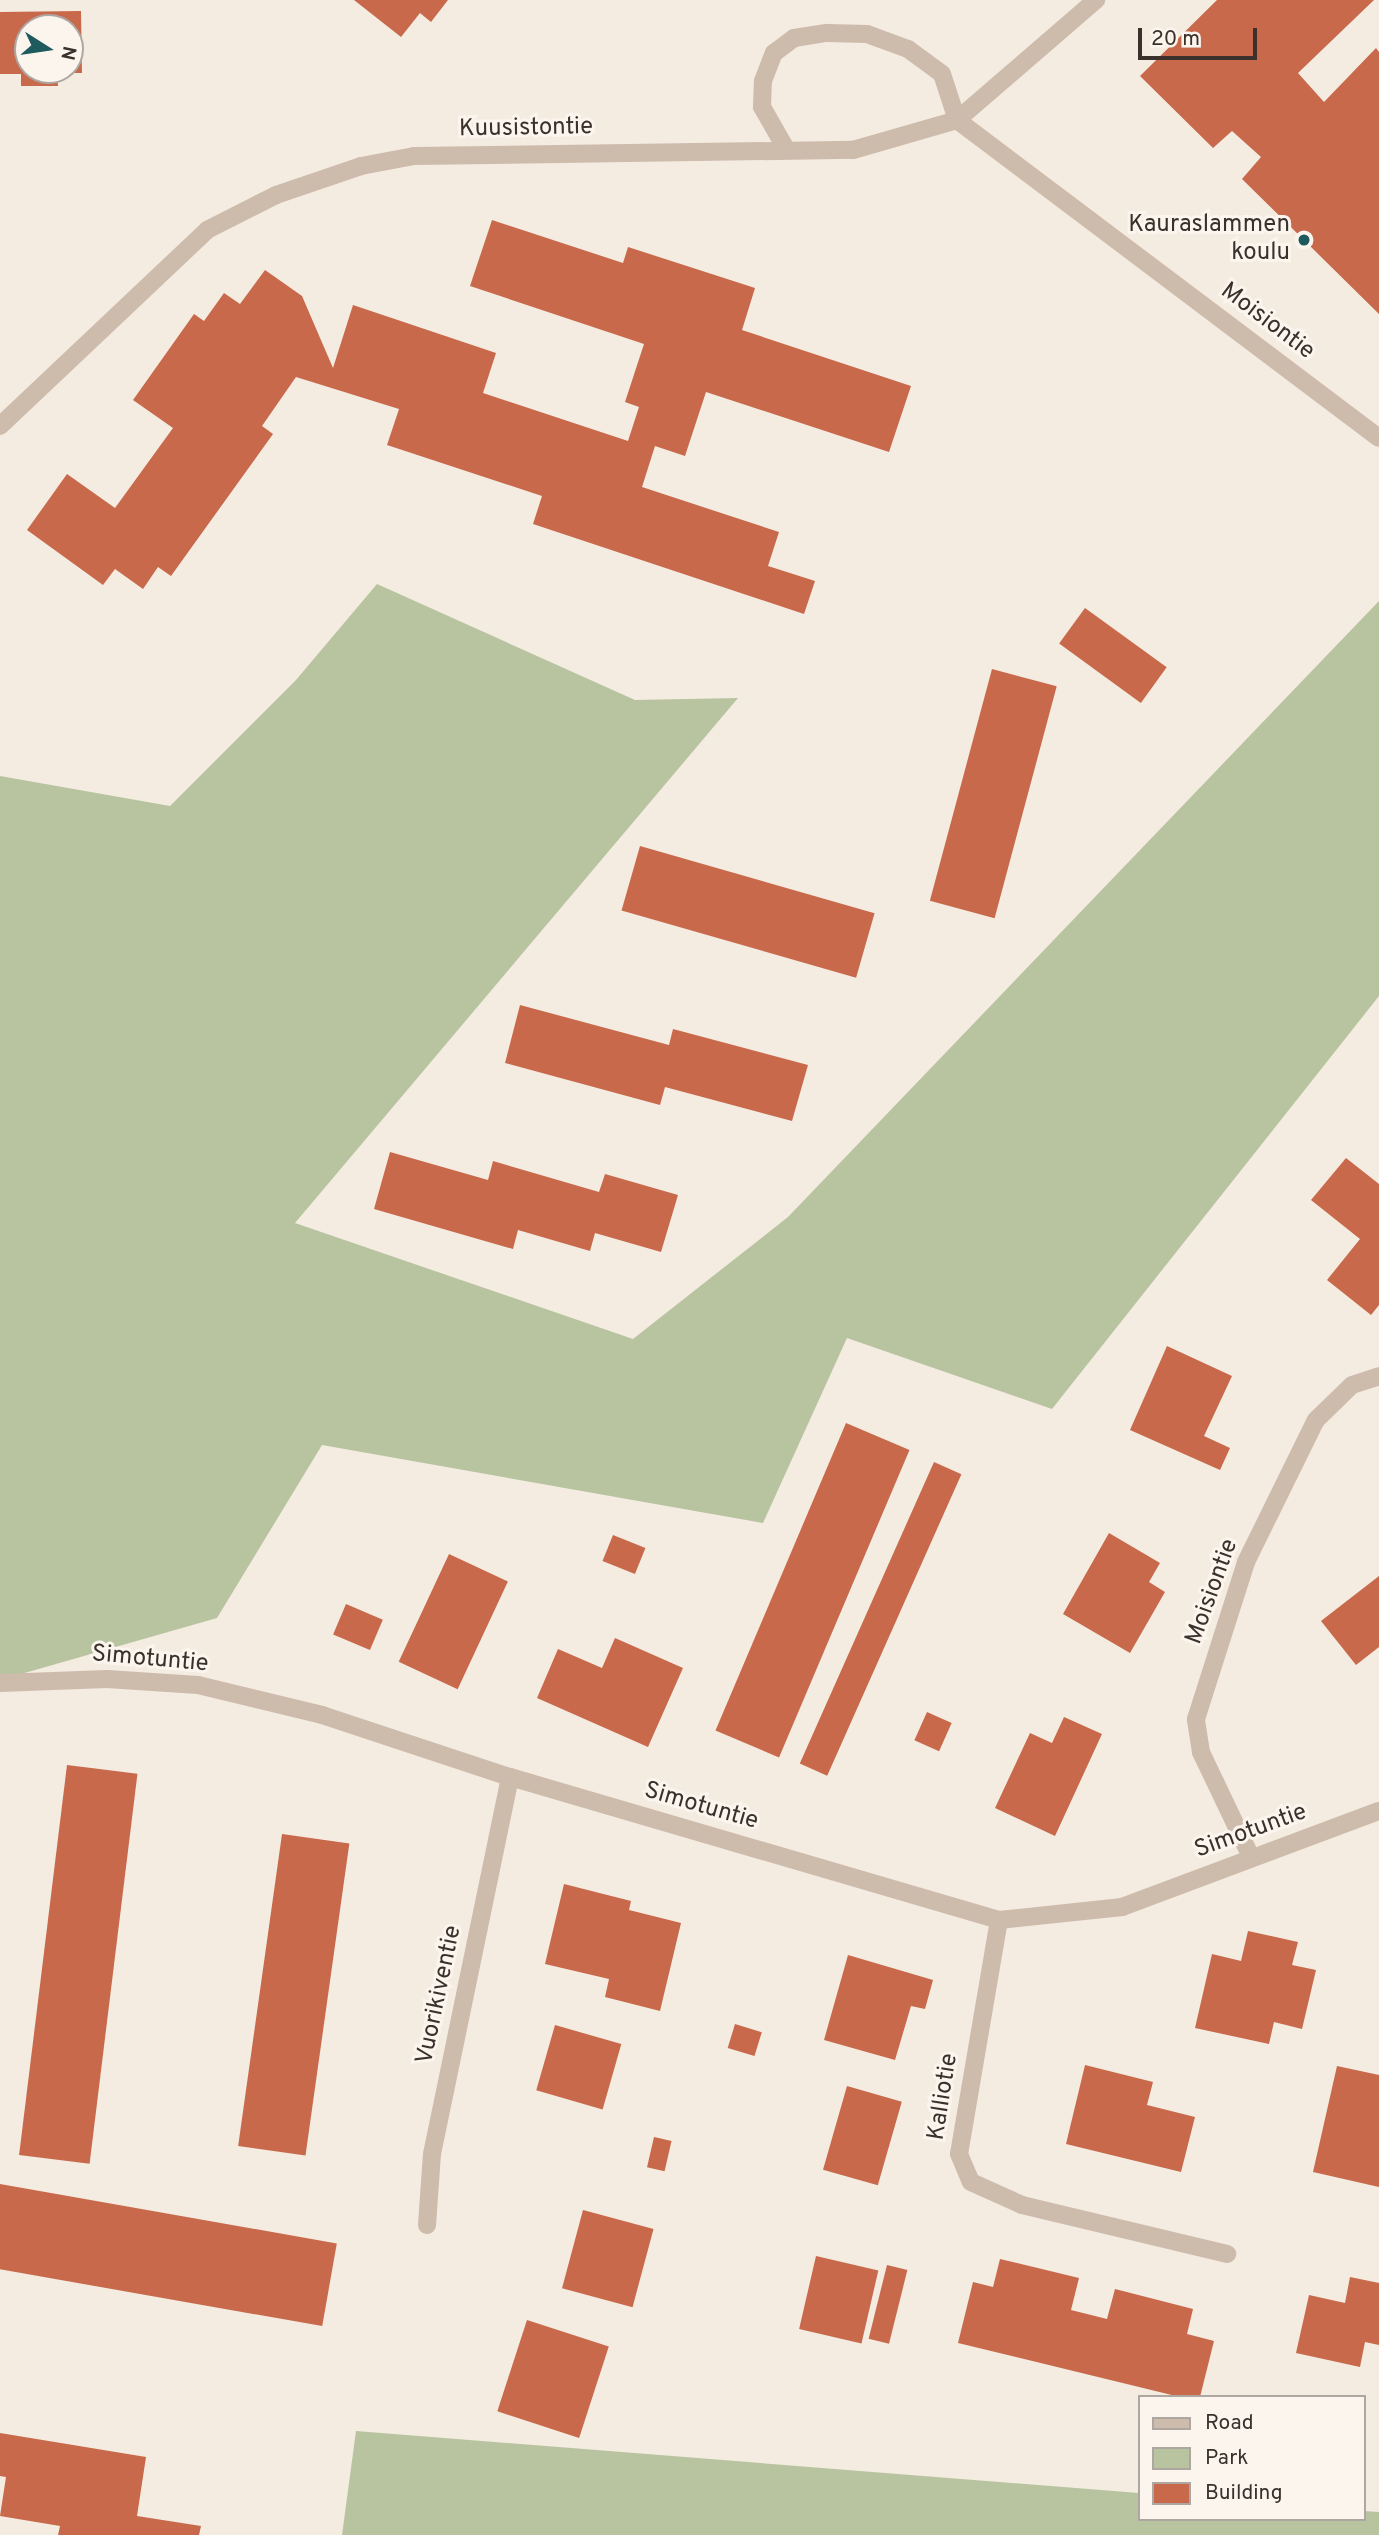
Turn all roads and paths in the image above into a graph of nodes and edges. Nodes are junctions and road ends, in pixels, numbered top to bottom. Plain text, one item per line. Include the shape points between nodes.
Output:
1 (1096, 0) edge
2 (957, 120) junction
3 (786, 149) junction
4 (0, 426) edge
5 (1379, 438) edge
6 (1379, 1376) edge
7 (0, 1682) edge
8 (510, 1777) junction
9 (1379, 1811) edge
10 (1251, 1857) junction
11 (999, 1920) junction
12 (427, 2225) dead end
13 (1227, 2253) dead end

1 - 2 street, Kuusistontie
2 - 3 street, Kuusistontie via 853,150
2 - 3 street via 942,74 908,49 867,34 794,38 774,53 763,81 762,107
2 - 5 street, Moisiontie
3 - 4 street, Kuusistontie via 414,156 361,166 276,195 207,230
6 - 10 street, Moisiontie via 1352,1385 1316,1420 1246,1562 1196,1719 1201,1752
7 - 8 street, Simotuntie via 107,1679 198,1685 322,1715
8 - 11 street, Simotuntie
8 - 12 street, Vuorikiventie via 432,2154
9 - 10 street, Simotuntie
10 - 11 street, Simotuntie via 1122,1907
11 - 13 street, Kalliotie via 959,2154 971,2182 1022,2205

